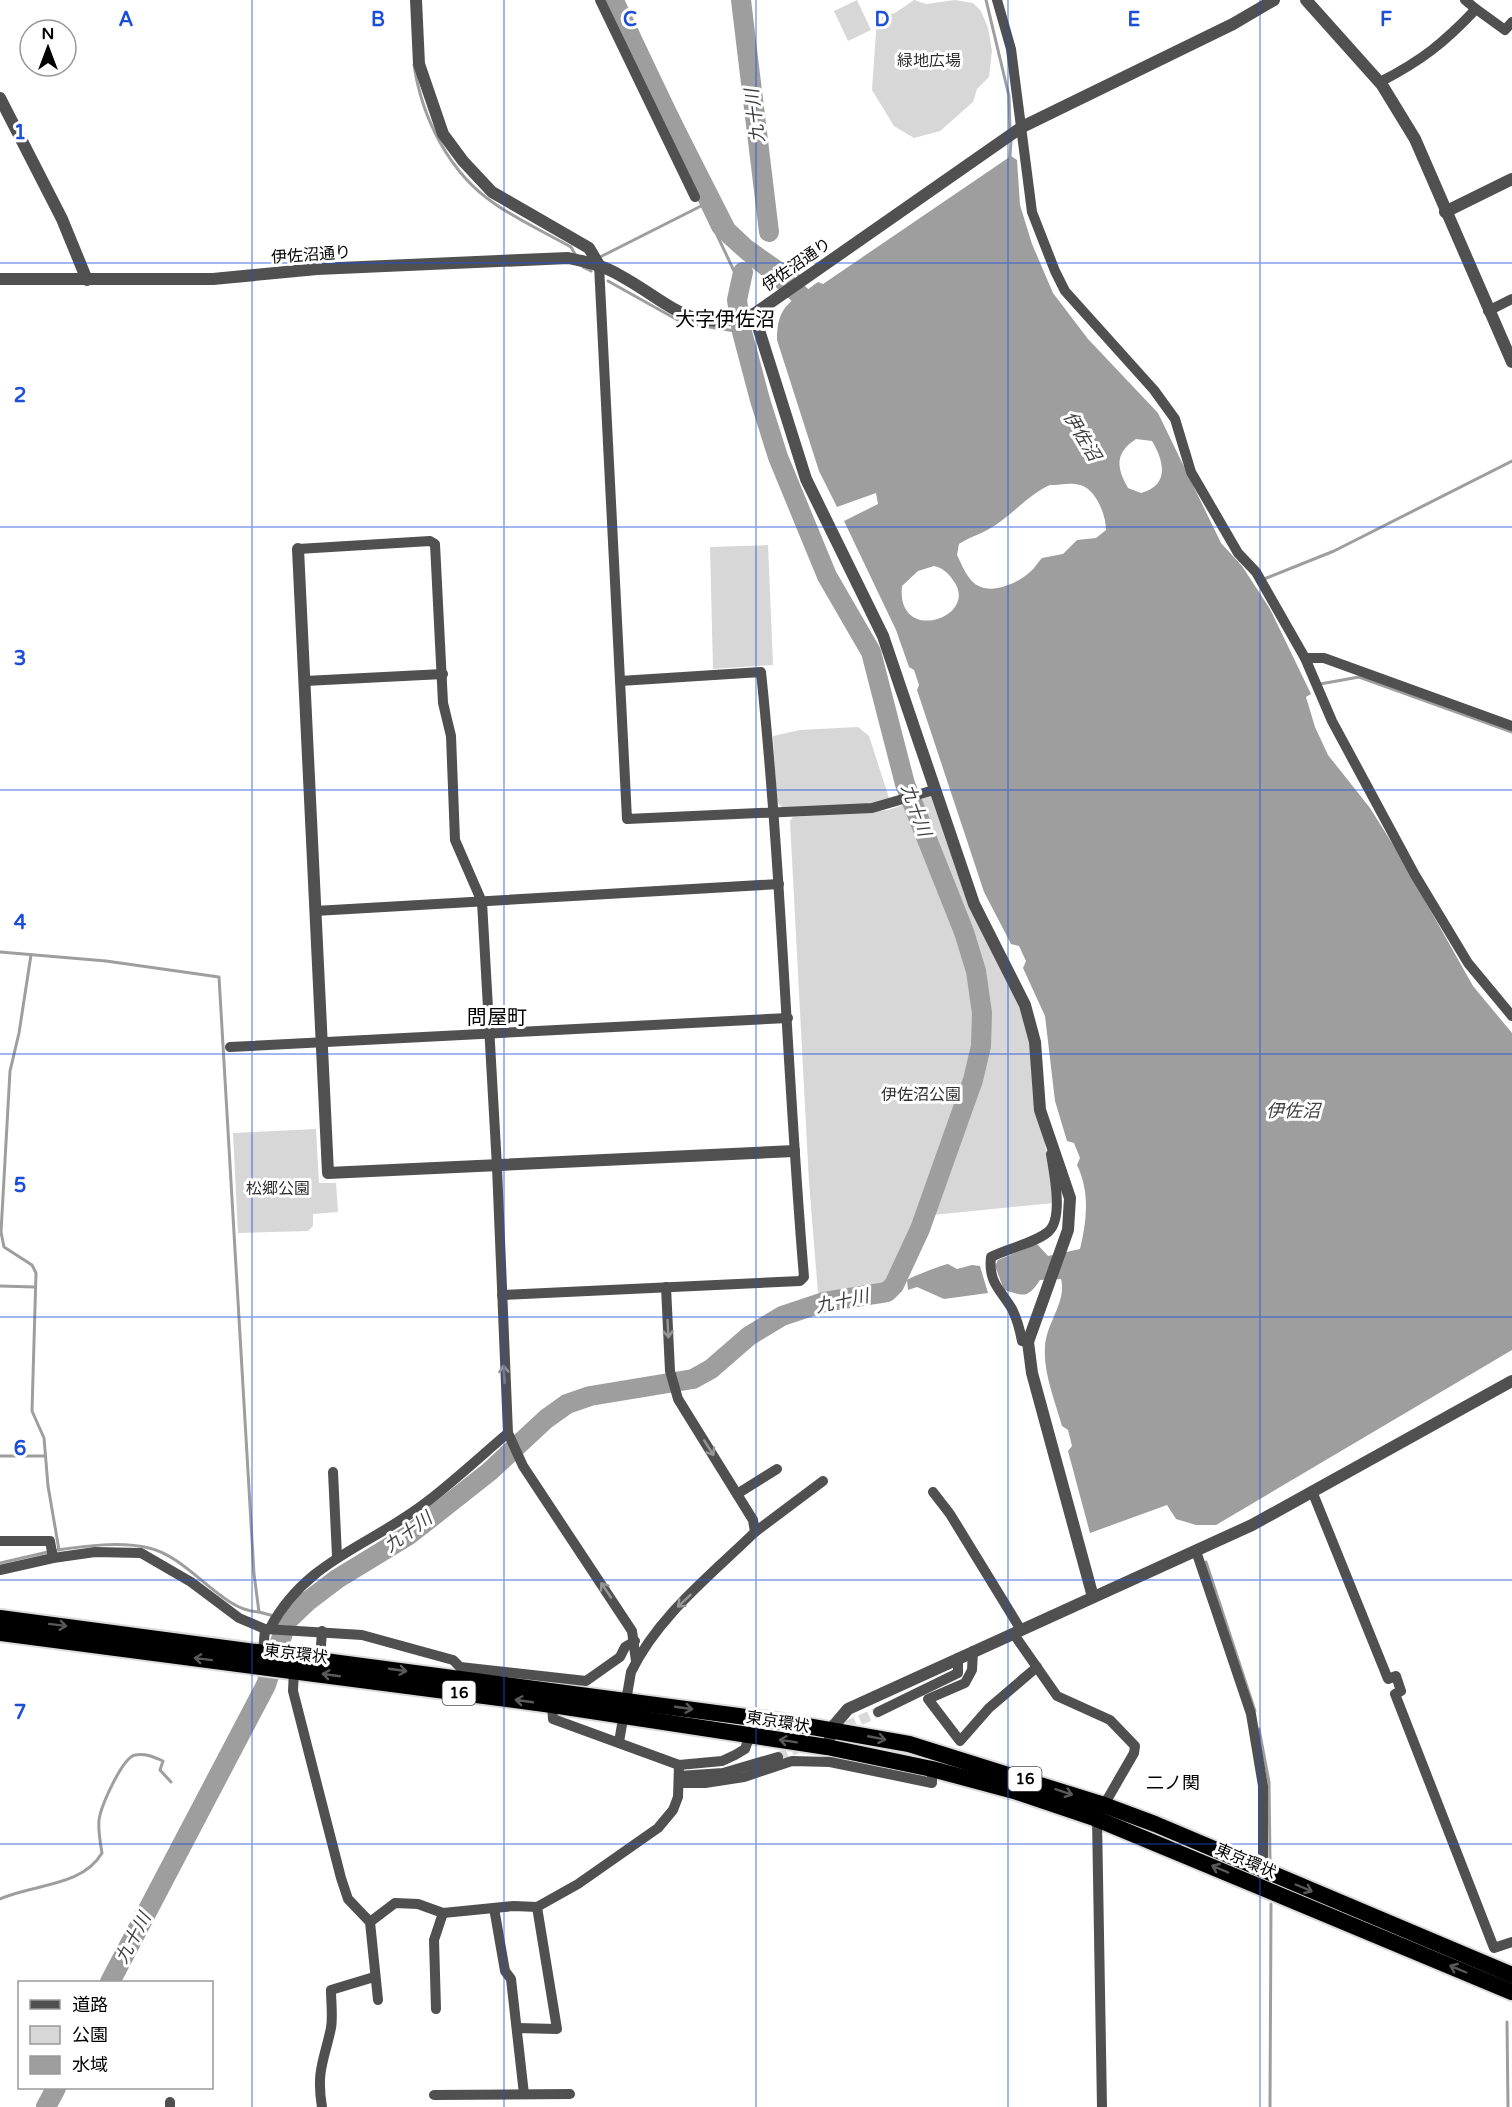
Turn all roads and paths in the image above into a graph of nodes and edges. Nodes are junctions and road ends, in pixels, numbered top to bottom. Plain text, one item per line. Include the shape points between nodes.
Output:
1 (416, 0) edge
2 (600, 0) edge
3 (997, 0) edge
4 (1275, 0) edge
5 (1306, 0) edge
6 (1465, 0) edge
7 (1476, 9) junction
8 (1510, 29) edge
9 (1380, 82) junction
10 (0, 98) edge
11 (1022, 127) junction
12 (1512, 179) edge
13 (695, 197) dead end
14 (1445, 212) junction
15 (599, 265) junction
16 (0, 279) edge
17 (87, 280) junction
18 (1512, 299) edge
19 (1488, 311) junction
20 (751, 315) junction
21 (1512, 362) edge
22 (298, 549) joint
23 (1305, 658) junction
24 (443, 674) junction
25 (306, 681) junction
26 (620, 681) junction
27 (1512, 726) edge
28 (934, 790) junction
29 (775, 811) junction
30 (779, 884) junction
31 (482, 902) junction
32 (315, 911) junction
33 (1506, 1003) edge
34 (1512, 1016) edge
35 (788, 1018) junction
36 (490, 1032) junction
37 (323, 1043) junction
38 (230, 1047) dead end
39 (1047, 1130) junction
40 (794, 1151) junction
41 (497, 1167) junction
42 (666, 1287) junction
43 (502, 1295) junction
44 (1028, 1342) junction
45 (1512, 1381) edge
46 (508, 1433) junction
47 (777, 1469) dead end
48 (333, 1472) dead end
49 (823, 1481) dead end
50 (1312, 1491) junction
51 (933, 1492) dead end
52 (737, 1494) junction
53 (754, 1532) junction
54 (0, 1540) edge
55 (1196, 1551) junction
56 (337, 1556) junction
57 (53, 1558) junction
58 (0, 1570) edge
59 (1093, 1597) junction
60 (0, 1618) edge
61 (267, 1628) junction
62 (322, 1631) junction
63 (1017, 1631) junction
64 (0, 1633) edge
65 (635, 1641) junction
66 (973, 1651) junction
67 (958, 1658) junction
68 (262, 1659) junction
69 (320, 1660) junction
70 (636, 1662) junction
71 (1037, 1667) junction
72 (294, 1670) junction
73 (464, 1673) junction
74 (552, 1705) junction
75 (625, 1708) junction
76 (878, 1712) tunnel mouth
77 (831, 1729) junction
78 (750, 1735) junction
79 (619, 1742) junction
80 (827, 1747) junction
81 (778, 1757) tunnel mouth
82 (932, 1769) junction
83 (679, 1774) junction
84 (1101, 1812) junction
85 (1263, 1871) junction
86 (537, 1907) junction
87 (494, 1908) junction
88 (443, 1913) junction
89 (370, 1922) junction
90 (1512, 1941) edge
91 (1512, 1975) edge
92 (374, 1977) junction
93 (1512, 1992) edge
94 (378, 2000) dead end
95 (436, 2009) dead end
96 (517, 2028) junction
97 (524, 2094) junction
98 (570, 2094) dead end
99 (434, 2095) dead end
100 (322, 2107) edge
101 (1102, 2107) edge

1 - 15 street via 419,64 443,134 492,192 589,248
2 - 13 street
3 - 11 street via 1011,49
4 - 11 street, 伊佐沼通り
5 - 9 street
6 - 7 street
7 - 8 street
7 - 9 street via 1417,64
9 - 14 street via 1415,139
10 - 17 street via 62,219
11 - 20 street, 伊佐沼通り
11 - 23 street via 1032,212 1065,291 1175,419 1191,472 1238,553 1256,572
12 - 14 street
14 - 19 street
15 - 17 street, 伊佐沼通り via 568,258 537,258 316,269 213,279
15 - 20 street, 伊佐沼通り via 692,318 730,321
15 - 26 street
16 - 17 street, 伊佐沼通り
18 - 19 street
19 - 21 street
20 - 28 street via 806,479 883,636
22 - 24 street via 430,541 435,544
22 - 25 street
23 - 27 street via 1324,658
23 - 33 street via 1332,720 1415,875 1468,963
24 - 25 street
24 - 31 street via 443,703 451,736 455,840
25 - 32 street
26 - 29 street via 761,672
26 - 29 street via 627,819
28 - 29 street via 872,808 783,814
28 - 39 street via 974,904 1026,1005 1035,1042 1040,1110
29 - 30 street
30 - 31 street
30 - 35 street
31 - 32 street
31 - 36 street
32 - 37 street
33 - 34 street
35 - 36 street
35 - 40 street
36 - 37 street
36 - 41 street
37 - 38 street
37 - 41 street via 330,1175
39 - 44 street via 1070,1198 1068,1230
39 - 44 street via 1055,1179 1054,1225 1047,1233 992,1257 990,1266 995,1288 1011,1307 1022,1341
40 - 41 street
40 - 42 street via 804,1277 801,1281
41 - 43 street
42 - 43 street
42 -> 52 street via 670,1371 678,1399
46 -> 43 street
44 - 59 street via 1032,1373
45 - 50 street
46 - 56 street via 427,1502
65 -> 46 street via 621,1612 521,1462
47 - 52 street
48 - 56 street
49 - 53 street
50 - 55 street
50 - 90 street via 1388,1679 1396,1676 1401,1691 1395,1694 1402,1715 1494,1948
51 - 63 street via 956,1524
52 - 53 street via 753,1520
53 -> 70 street via 664,1620
54 - 57 street via 50,1541
55 - 59 street
55 - 85 street via 1251,1714 1263,1786
56 - 61 street via 296,1590
57 - 58 street
57 - 61 street via 95,1552 141,1552 191,1582 239,1618
59 - 63 street
60 -> 68 highway, 東京環状 / 16
61 - 62 street
61 - 68 street
62 - 69 street
62 - 73 street via 362,1635 453,1660
63 - 66 street
63 - 71 street
68 -> 64 highway, 東京環状 / 16
65 - 70 street
65 - 73 street via 620,1658 586,1681
66 - 67 street
66 - 71 street via 972,1670 965,1683 928,1699 960,1741 989,1708
67 - 76 street via 958,1673
67 - 77 street via 848,1708
68 - 69 highway, 東京環状 / 16
68 - 72 highway, 東京環状 / 16
69 -> 73 highway, 東京環状 / 16
70 - 75 street
71 - 84 street via 1057,1696 1110,1720 1135,1746
74 -> 72 highway, 東京環状 / 16
72 - 89 street via 293,1691 341,1878 348,1899
73 - 75 highway, 東京環状 / 16
74 - 75 highway, 東京環状 / 16
74 - 79 street via 553,1719
75 -> 77 highway, 東京環状 / 16
75 - 78 highway, 東京環状 / 16
75 - 79 street
77 - 80 street
77 -> 84 highway, 東京環状 / 16 via 955,1757
80 -> 78 highway, 東京環状 / 16
78 - 83 street via 745,1749 735,1755
79 - 83 street
80 - 82 highway, 東京環状 / 16
81 - 83 street via 723,1773
82 - 83 street via 933,1783 830,1762 792,1761 744,1777 705,1784
82 - 84 highway, 東京環状 / 16
83 - 86 street via 673,1810 658,1828
84 - 85 highway, 東京環状 / 16
93 -> 84 highway, 東京環状 / 16
84 - 101 street
85 -> 91 highway, 東京環状 / 16
86 - 87 street
86 - 96 street via 557,2029
87 - 88 street
87 - 96 street via 505,1971 511,1980
88 - 89 street via 418,1904 395,1903
88 - 95 street via 434,1940
89 - 92 street
92 - 94 street
92 - 100 street via 331,1990 330,2029 319,2066
96 - 97 street
97 - 98 street
97 - 99 street

